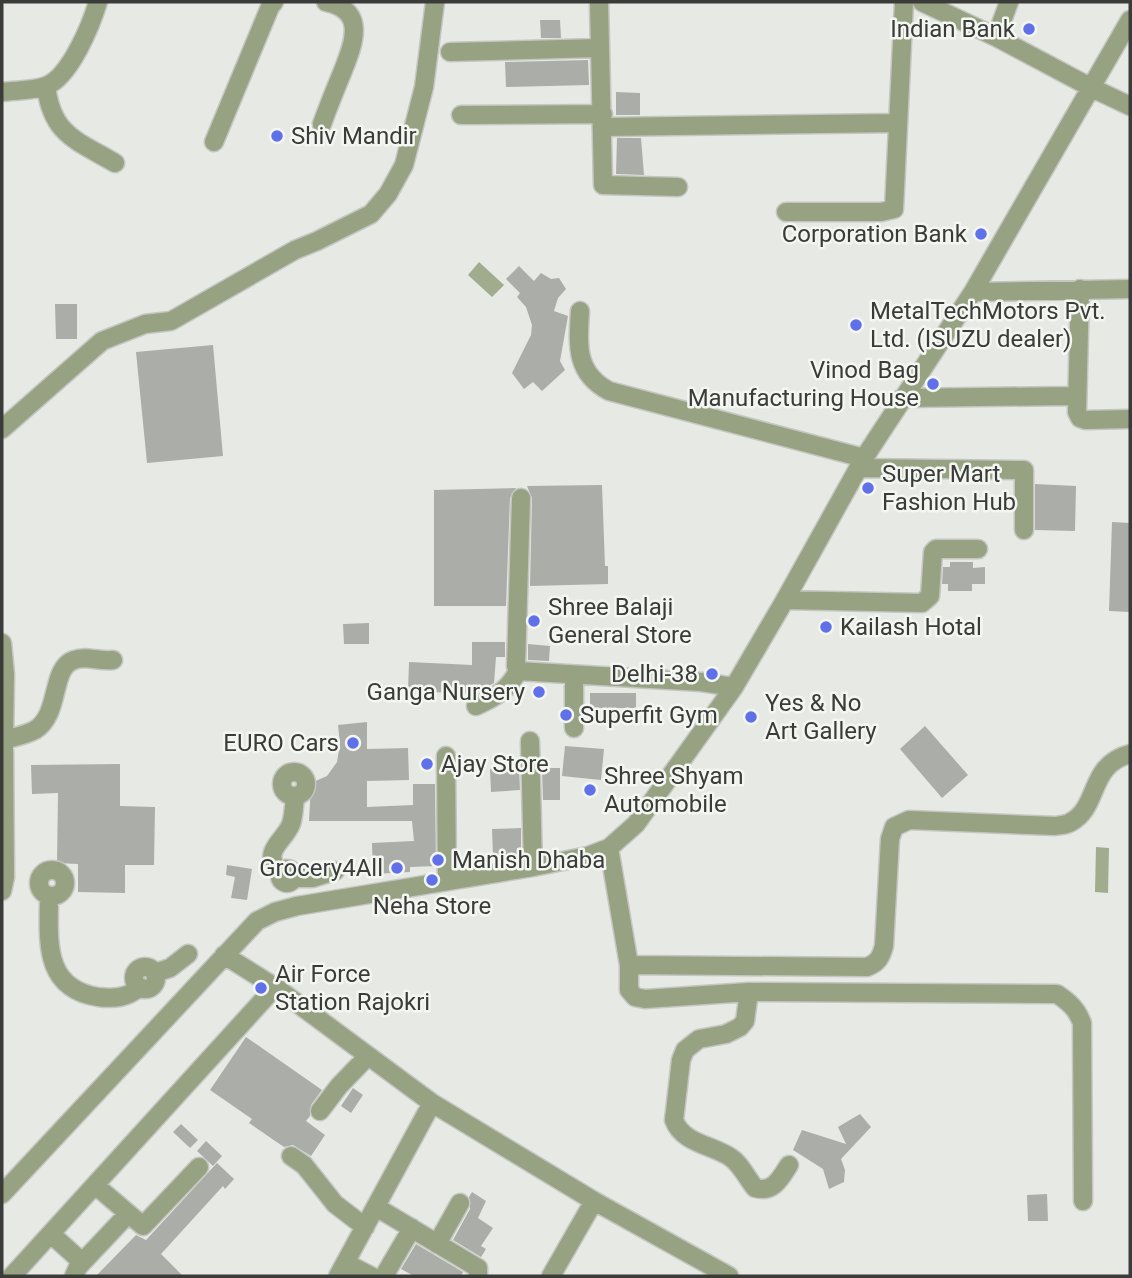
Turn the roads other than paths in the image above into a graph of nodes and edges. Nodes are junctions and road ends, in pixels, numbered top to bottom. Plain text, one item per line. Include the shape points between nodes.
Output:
1 (98, 2) edge
2 (274, 2) edge
3 (435, 2) edge
4 (599, 2) edge
5 (904, 2) edge
6 (922, 2) edge
7 (1009, 2) edge
8 (334, 3) edge
9 (941, 6) edge
10 (1130, 20) edge
11 (996, 37) junction
12 (598, 48) junction
13 (450, 52) dead end
14 (46, 86) junction
15 (1092, 88) junction
16 (2, 92) edge
17 (1130, 106) edge
18 (461, 115) dead end
19 (603, 121) junction
20 (897, 123) junction
21 (322, 124) dead end
22 (214, 142) dead end
23 (115, 163) dead end
24 (678, 187) dead end
25 (786, 212) dead end
26 (1080, 289) junction
27 (1130, 289) edge
28 (973, 292) junction
29 (580, 312) dead end
30 (1069, 396) dead end
31 (902, 398) junction
32 (1130, 419) edge
33 (2, 429) edge
34 (862, 463) junction
35 (521, 498) dead end
36 (1024, 530) dead end
37 (978, 549) dead end
38 (785, 600) junction
39 (2, 643) edge
40 (113, 660) dead end
41 (518, 671) junction
42 (574, 675) junction
43 (734, 687) junction
44 (477, 706) dead end
45 (574, 728) dead end
46 (4, 740) edge
47 (530, 741) dead end
48 (1130, 754) edge
49 (446, 756) dead end
50 (295, 796) dead end
51 (609, 848) junction
52 (533, 867) junction
53 (335, 871) dead end
54 (287, 878) junction
55 (447, 881) junction
56 (2, 891) edge
57 (49, 895) dead end
58 (275, 912) junction
59 (188, 954) dead end
60 (224, 955) junction
61 (629, 965) junction
62 (149, 982) junction
63 (275, 987) junction
64 (749, 992) junction
65 (179, 1004) junction
66 (368, 1056) junction
67 (432, 1103) junction
68 (320, 1111) dead end
69 (291, 1156) dead end
70 (789, 1165) dead end
71 (199, 1167) dead end
72 (95, 1185) junction
73 (2, 1194) edge
74 (594, 1201) junction
75 (1083, 1201) dead end
76 (460, 1203) dead end
77 (376, 1207) junction
78 (128, 1214) junction
79 (365, 1227) junction
80 (412, 1228) junction
81 (51, 1234) junction
82 (437, 1244) junction
83 (696, 1268) edge
84 (78, 1269) edge
85 (342, 1269) edge
86 (12, 1276) edge
87 (371, 1276) edge
88 (384, 1276) edge
89 (478, 1276) edge
90 (551, 1276) edge
91 (729, 1276) edge

1 - 14 street via 78,50
2 - 22 street
3 - 33 street via 424,88 404,165 371,215 295,250 171,321 145,324 102,341
4 - 12 street
5 - 20 street
6 - 9 street
7 - 11 street
8 - 21 street via 351,17 355,33
9 - 11 street
10 - 15 street
11 - 15 street
12 - 13 street
12 - 19 street
14 - 16 street
14 - 23 street via 52,115 69,136
15 - 17 street
15 - 28 street
18 - 19 street
19 - 20 street
19 - 24 street via 603,185
20 - 25 street via 894,209
26 - 27 street
26 - 28 street
26 - 32 street via 1077,412 1085,420
28 - 31 street
29 - 34 street via 581,362 601,387
30 - 31 street
31 - 34 street
34 - 36 street via 1024,470
34 - 38 street
35 - 41 street
37 - 38 street via 936,549 930,596 922,603
38 - 43 street
39 - 46 street
40 - 46 street via 83,658 67,663 46,719 34,730
41 - 42 street
41 - 44 street via 510,686
42 - 43 street
42 - 45 street
43 - 51 street via 636,824
46 - 56 street
47 - 52 street
48 - 61 street via 1105,768 1083,811 1071,822 1055,826 909,820 894,827 884,946 874,965
49 - 55 street
50 - 54 street via 291,825 273,855 275,867
51 - 52 street
51 - 61 street
52 - 55 street
53 - 54 street via 320,877
54 - 58 street
55 - 58 street
57 - 62 street via 50,955 63,979 91,996 106,998 124,997
58 - 60 street via 257,921
59 - 62 street
60 - 63 street
60 - 65 street
61 - 64 street via 629,990 635,997
62 - 65 street
63 - 66 street
63 - 72 street
64 - 70 street via 740,1027 699,1039 685,1050 674,1120 686,1136 736,1162 755,1188 767,1190 776,1185
64 - 75 street via 1056,994 1069,1001 1082,1023
65 - 73 street
66 - 67 street
66 - 68 street
67 - 74 street
67 - 77 street
69 - 79 street via 304,1165 335,1204
71 - 78 street via 145,1225 140,1226
72 - 78 street
72 - 81 street
74 - 83 street
74 - 90 street
76 - 82 street
77 - 79 street
77 - 80 street
78 - 84 street
79 - 85 street
80 - 82 street
80 - 88 street
81 - 84 street
81 - 86 street
82 - 89 street via 478,1268
83 - 91 street
85 - 87 street

